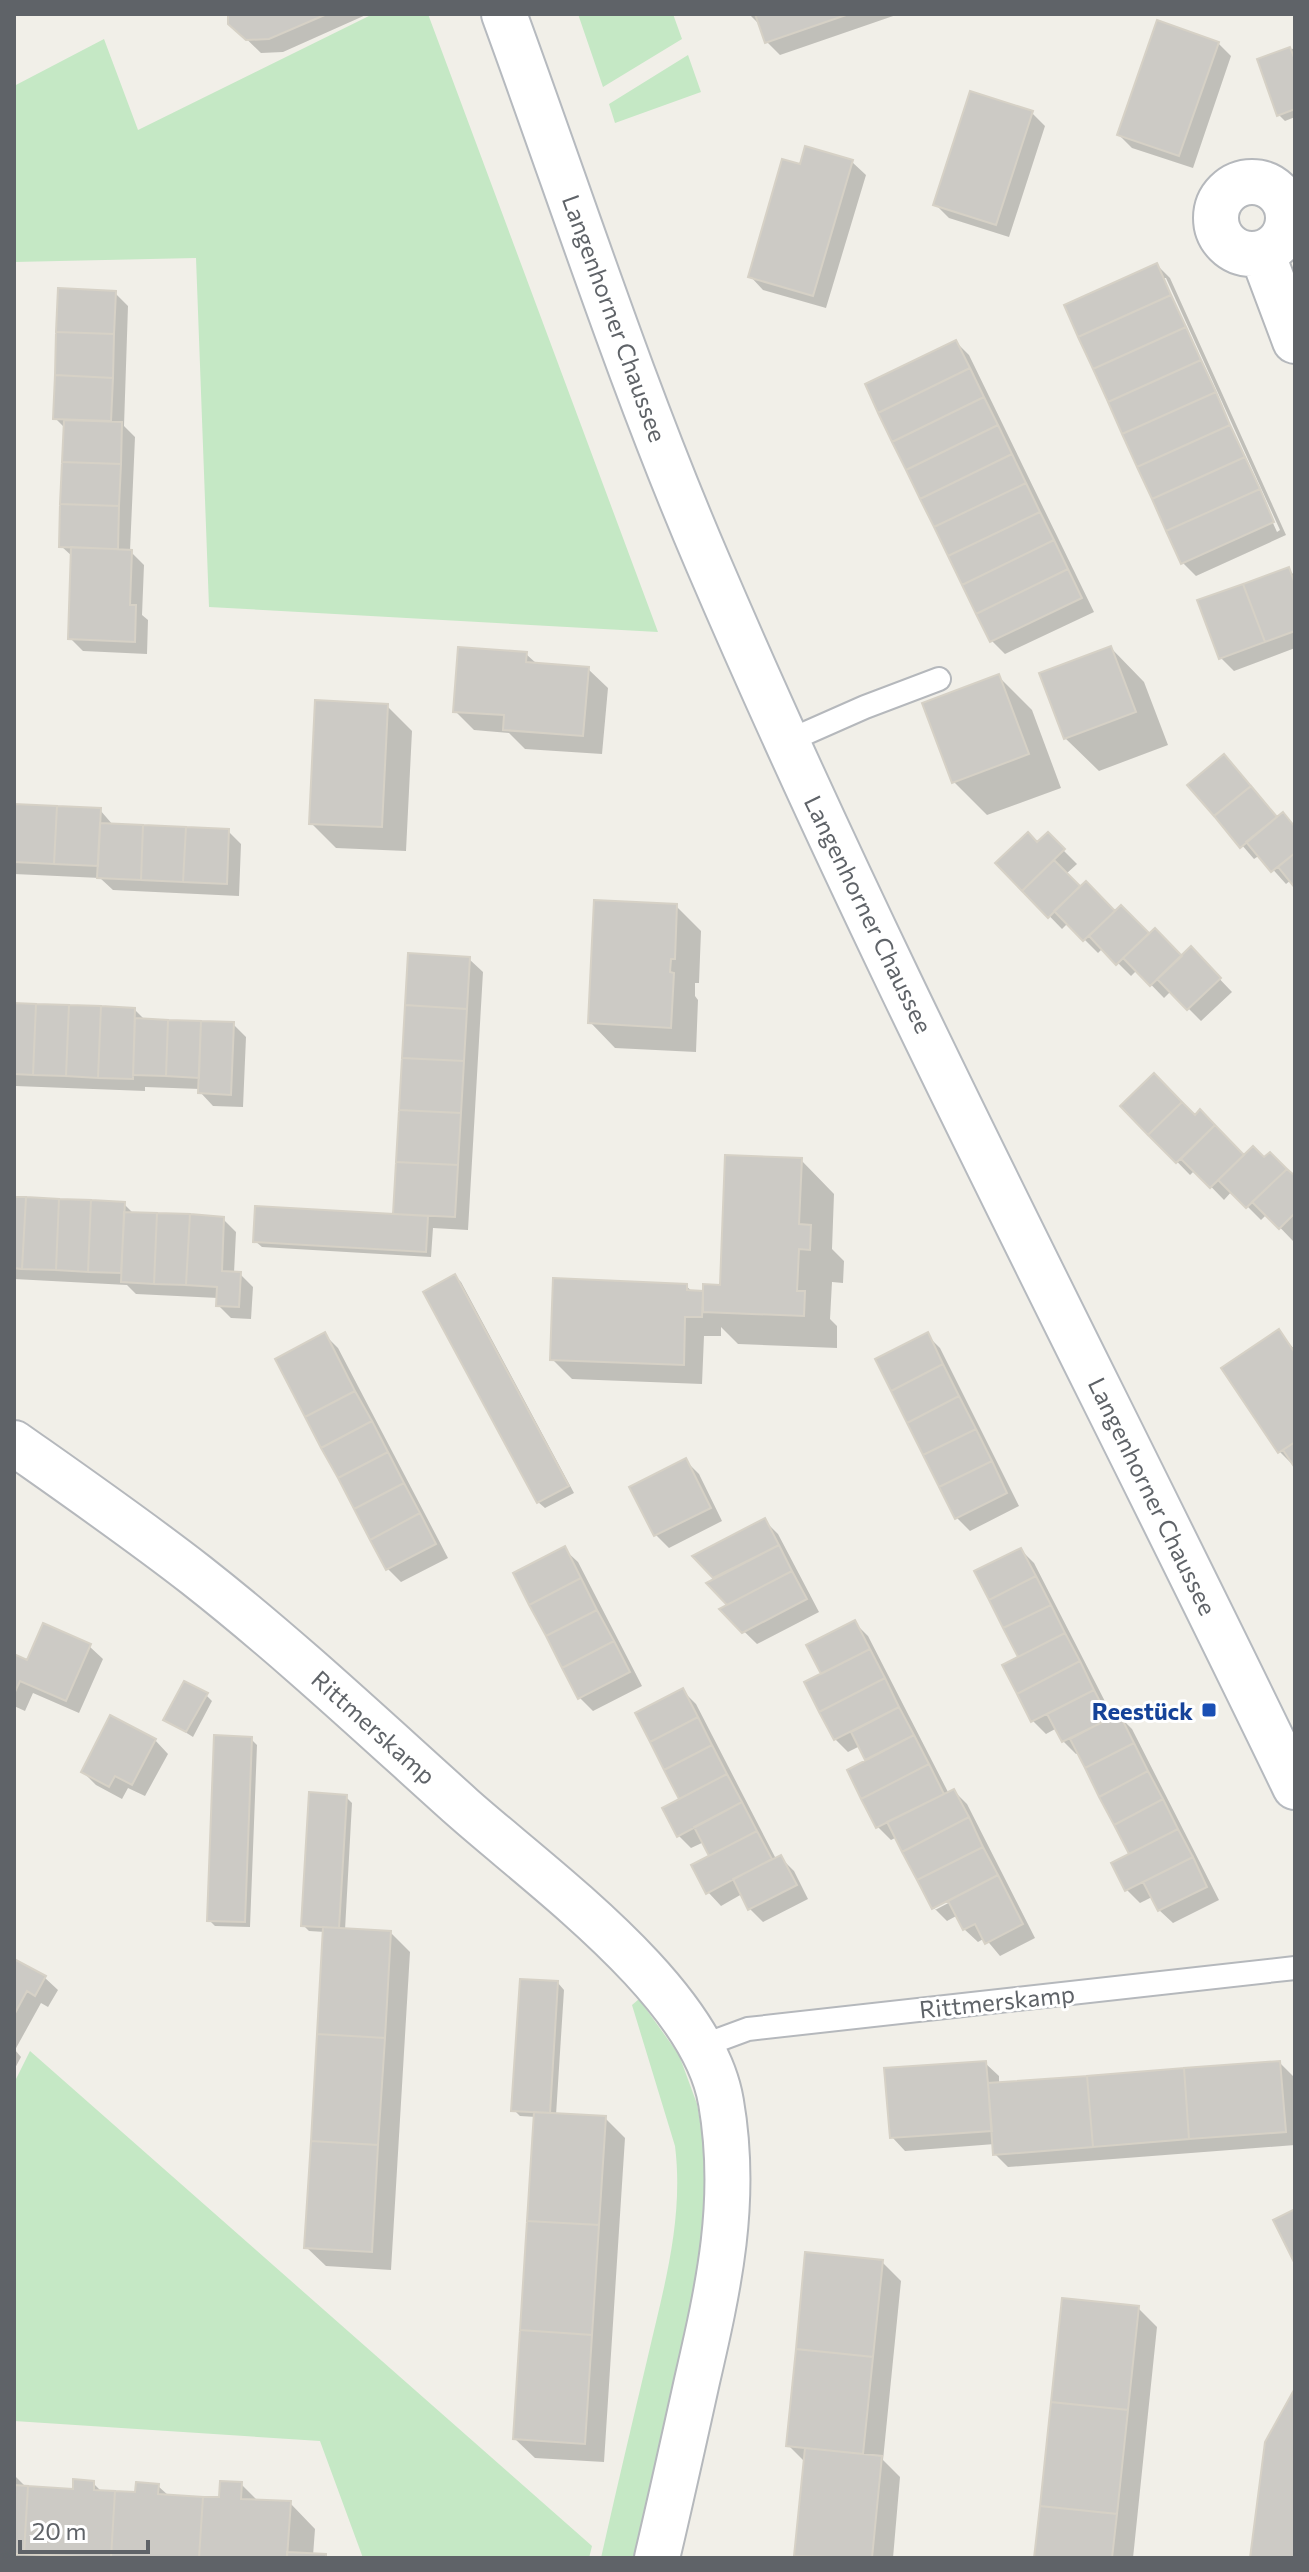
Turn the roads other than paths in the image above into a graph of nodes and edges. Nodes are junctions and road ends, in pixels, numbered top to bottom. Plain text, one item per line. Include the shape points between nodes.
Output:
1 (504, 14) edge
2 (1282, 176) edge
3 (1262, 253) junction
4 (1295, 341) edge
5 (939, 679) dead end
6 (788, 741) junction
7 (14, 1443) edge
8 (1295, 1787) edge
9 (1295, 1968) edge
10 (702, 2046) junction
11 (657, 2558) edge

1 - 6 main road, Langenhorner Chaussee via 646,409
2 - 3 main road via 1287,222 1279,241
2 - 3 main road via 1235,186 1219,202 1216,214 1228,246
3 - 4 main road
5 - 6 lane
6 - 8 main road, Langenhorner Chaussee via 845,868
7 - 10 main road, Rittmerskamp via 194,1573 311,1670 614,1939 664,1992
9 - 10 lane, Rittmerskamp via 748,2029
10 - 11 main road, Rittmerskamp via 721,2098 727,2225 720,2280

